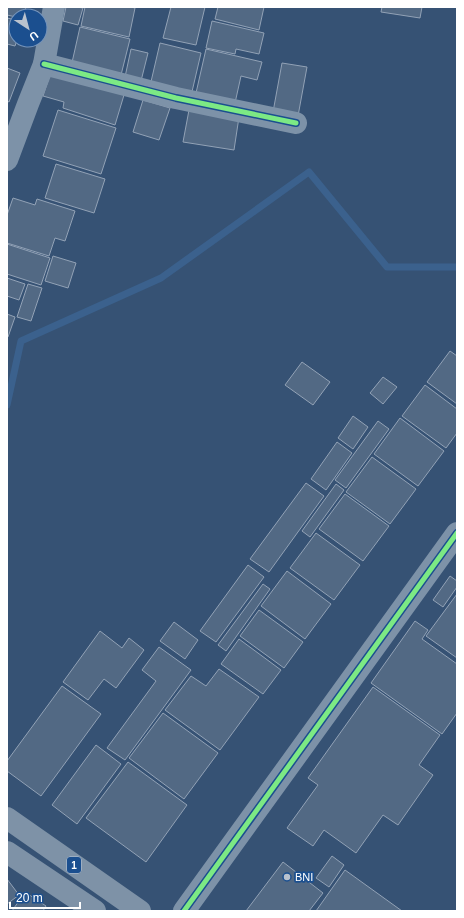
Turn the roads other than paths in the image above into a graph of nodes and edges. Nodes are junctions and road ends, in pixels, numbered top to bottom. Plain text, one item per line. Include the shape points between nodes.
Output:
1 (54, 7) edge
2 (44, 64) junction
3 (296, 123) dead end
4 (7, 160) edge
5 (457, 533) edge
6 (7, 818) edge
7 (7, 852) edge
8 (94, 911) edge
9 (140, 911) edge
10 (184, 911) edge

1 - 2 street
2 - 3 street via 176,98
2 - 4 street
5 - 10 street
6 - 9 highway, 1
7 - 8 highway, 1

